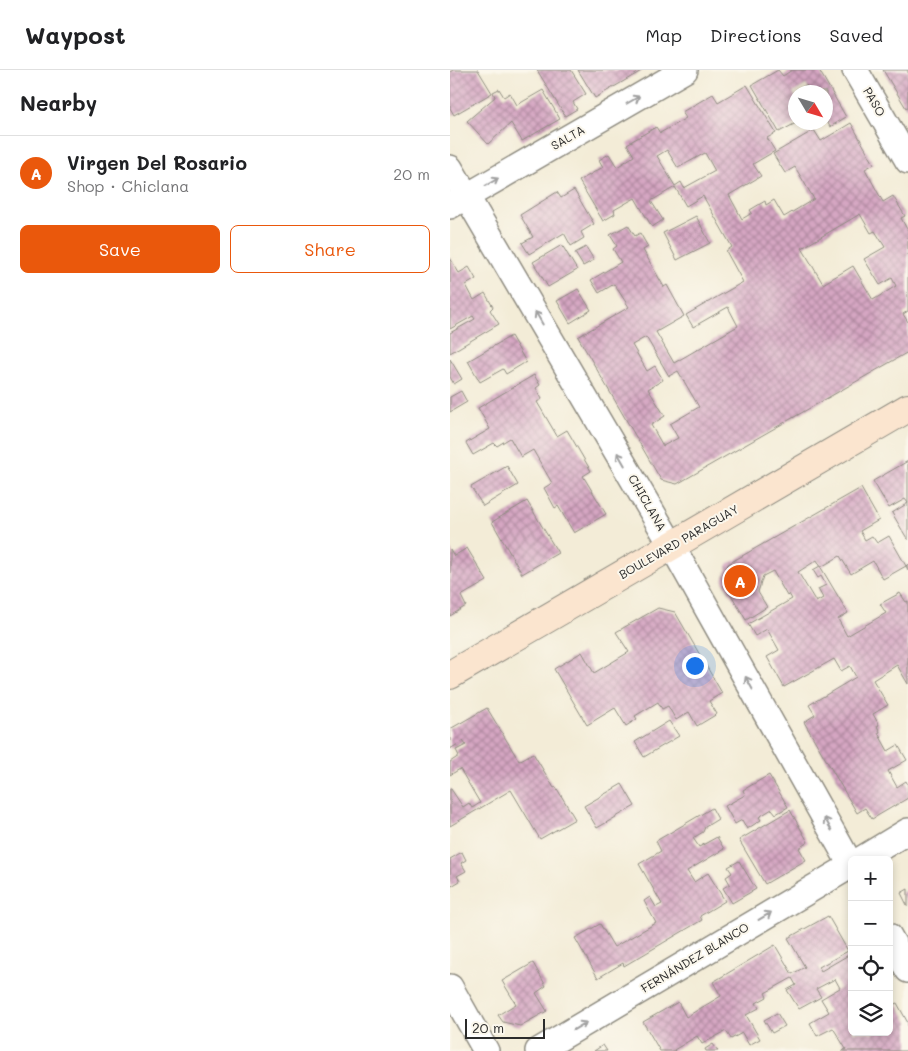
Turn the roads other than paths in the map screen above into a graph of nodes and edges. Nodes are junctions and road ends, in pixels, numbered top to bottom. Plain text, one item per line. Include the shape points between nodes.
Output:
1 (685, 70) edge
2 (855, 70) edge
3 (908, 161) edge
4 (450, 168) edge
5 (459, 201) edge
6 (908, 408) edge
7 (672, 546) junction
8 (450, 675) edge
9 (908, 831) edge
10 (849, 856) edge
11 (867, 856) edge
12 (848, 868) edge
13 (893, 943) edge
14 (908, 970) edge
15 (450, 987) edge
16 (486, 1051) edge
17 (538, 1051) edge

5 -> 1 street, SALTA
2 - 3 street, PASO
4 - 5 street, CHICLANA
7 -> 5 street, CHICLANA
6 - 7 main road, BOULEVARD PARAGUAY
7 - 8 main road, BOULEVARD PARAGUAY
10 -> 7 street, CHICLANA
9 - 11 street, FERNÁNDEZ BLANCO
17 -> 12 street, FERNÁNDEZ BLANCO
13 - 14 street
15 - 16 street

